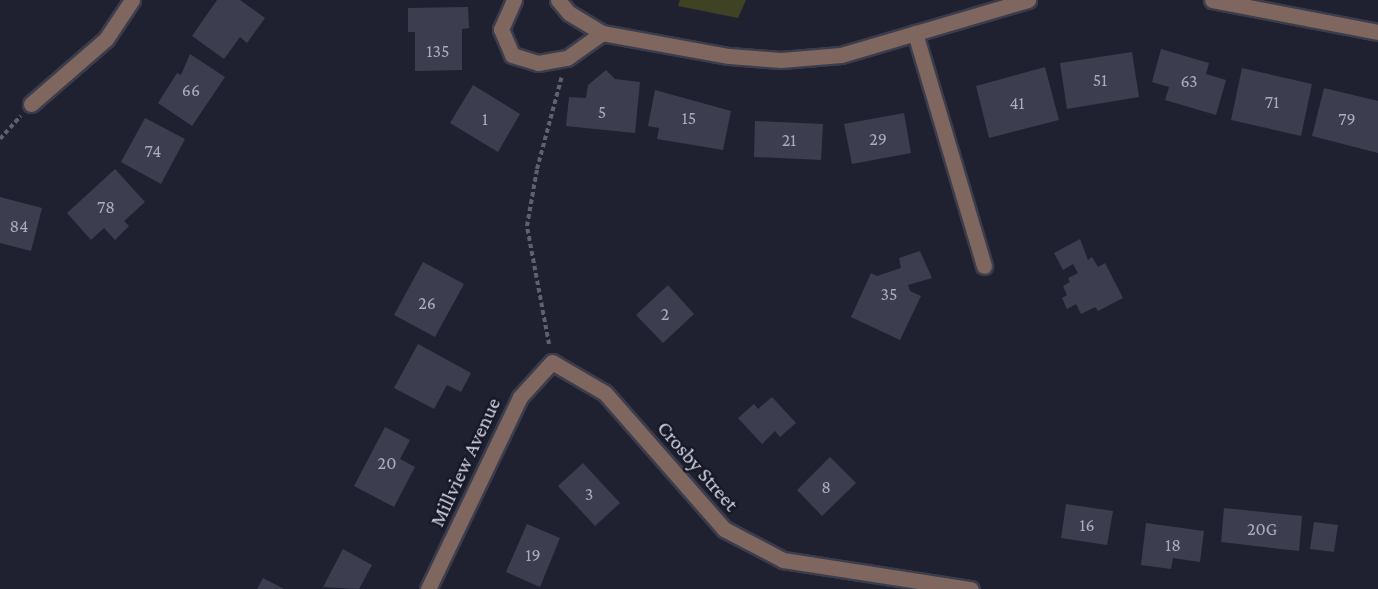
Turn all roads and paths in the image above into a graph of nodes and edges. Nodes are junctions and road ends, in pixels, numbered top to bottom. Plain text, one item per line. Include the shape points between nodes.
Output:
1 (132, 0) edge
2 (514, 0) edge
3 (558, 0) edge
4 (1028, 0) edge
5 (1212, 0) edge
6 (1378, 32) edge
7 (602, 33) junction
8 (915, 33) junction
9 (567, 58) junction
10 (31, 104) joint
11 (0, 139) edge
12 (984, 266) dead end
13 (552, 362) junction
14 (428, 589) edge
15 (971, 589) edge

1 - 10 street via 106,39
2 - 9 street via 501,29 512,55 538,63
3 - 7 street via 569,13
4 - 8 street
5 - 6 street
7 - 8 street via 729,56 781,60 841,55
7 - 9 street
8 - 12 street
9 - 13 path via 537,169 527,226
10 - 11 path
13 - 14 street, Millview Avenue via 520,397
13 - 15 street, Crosby Street via 605,393 724,529 783,560

